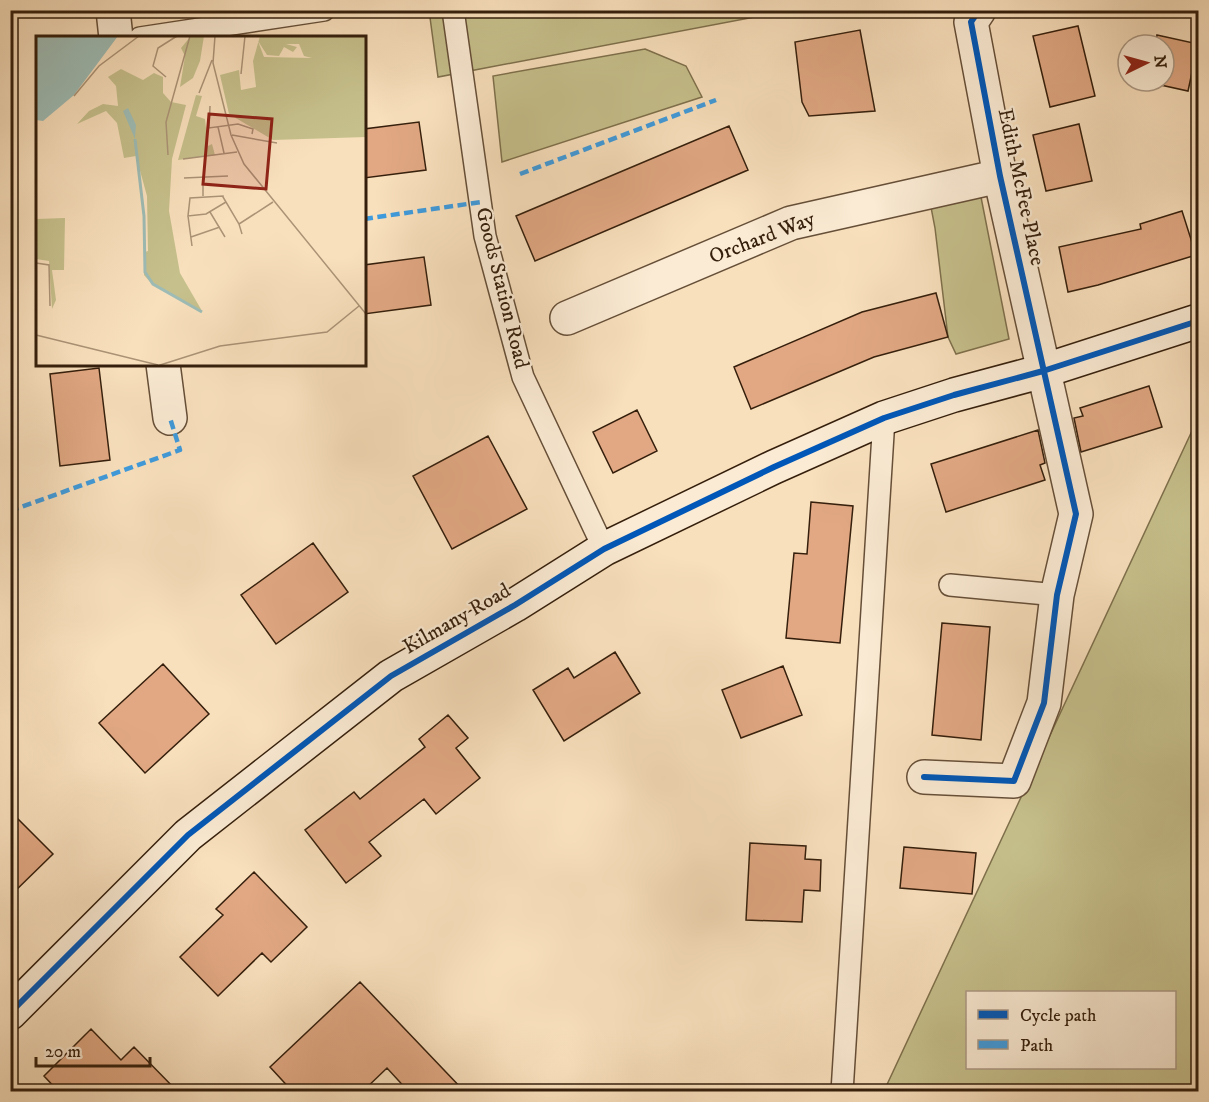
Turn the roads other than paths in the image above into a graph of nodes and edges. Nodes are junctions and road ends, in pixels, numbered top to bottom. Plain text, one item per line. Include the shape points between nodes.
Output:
1 (113, 10) edge
2 (324, 10) edge
3 (453, 10) edge
4 (979, 10) edge
5 (117, 36) edge
6 (153, 36) edge
7 (1000, 176) junction
8 (567, 318) dead end
9 (1198, 321) edge
10 (163, 366) edge
11 (1043, 371) junction
12 (170, 418) dead end
13 (884, 418) junction
14 (604, 549) junction
15 (950, 585) dead end
16 (1057, 595) junction
17 (924, 777) dead end
18 (10, 1012) edge
19 (842, 1092) edge

1 - 5 street
2 - 6 lane
3 - 14 lane, Goods Station Road via 486,236 523,377
4 - 7 street, Edith McFee Place via 971,22
7 - 8 street, Orchard Way via 791,223
7 - 11 street, Edith McFee Place
9 - 11 street, Kilmany Road
10 - 12 street
11 - 13 street, Kilmany Road
11 - 16 street, Edith McFee Place via 1076,514
13 - 14 street, Kilmany Road
13 - 19 lane
14 - 18 street, Kilmany Road via 391,676 188,835
15 - 16 lane
16 - 17 street, Edith McFee Place via 1044,702 1014,781

